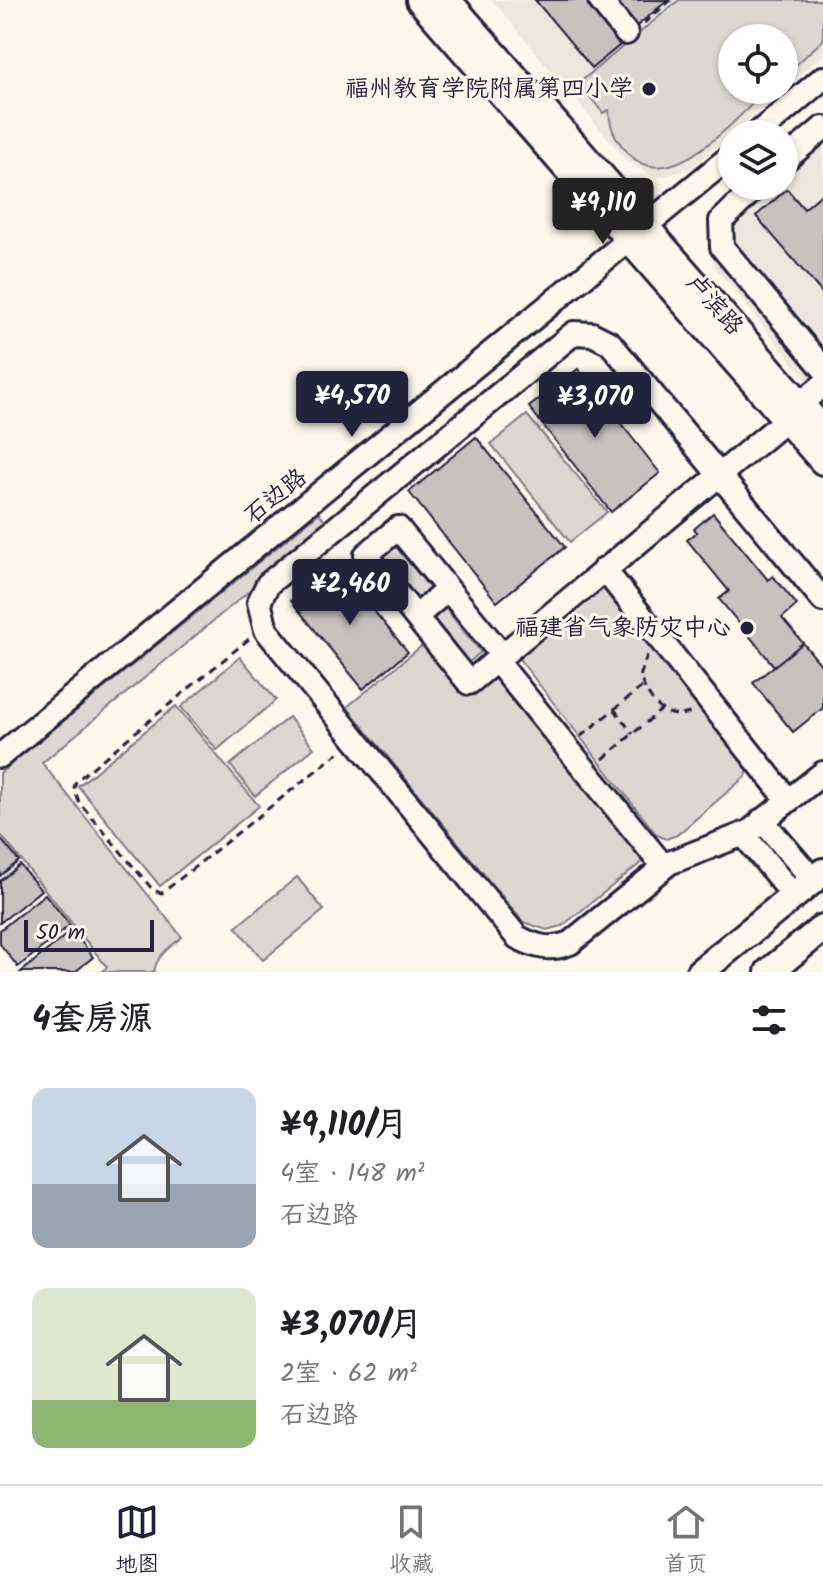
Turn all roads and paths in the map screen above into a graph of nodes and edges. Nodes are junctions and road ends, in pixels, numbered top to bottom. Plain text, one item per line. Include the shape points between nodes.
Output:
1 (420, 0) edge
2 (600, 0) edge
3 (671, 0) edge
4 (459, 4) edge
5 (626, 33) joint
6 (820, 88) edge
7 (776, 120) edge
8 (823, 128) edge
9 (798, 149) edge
10 (718, 167) edge
11 (743, 200) edge
12 (639, 234) junction
13 (823, 368) edge
14 (823, 385) edge
15 (794, 412) junction
16 (823, 430) edge
17 (823, 461) edge
18 (719, 472) junction
19 (326, 490) junction
20 (348, 518) junction
21 (604, 569) junction
22 (448, 589) junction
23 (823, 600) edge
24 (416, 617) junction
25 (265, 627) junction
26 (662, 643) junction
27 (499, 658) junction
28 (643, 686) junction
29 (708, 700) junction
30 (614, 709) junction
31 (661, 710) junction
32 (633, 734) junction
33 (355, 739) junction
34 (567, 747) junction
35 (0, 756) edge
36 (587, 772) junction
37 (823, 773) edge
38 (788, 800) junction
39 (762, 820) junction
40 (743, 834) junction
41 (664, 867) junction
42 (810, 883) edge
43 (823, 928) edge
44 (700, 972) edge
45 (769, 972) edge

1 - 12 main road
2 - 5 street
3 - 5 path
4 - 12 main road, 卢滨路
6 - 7 street
8 - 9 street
10 - 12 street, 石边路
11 - 13 street via 721,221 722,247
12 - 15 main road, 卢滨路
12 - 19 street, 石边路
14 - 15 street
15 - 16 main road, 卢滨路
15 - 17 main road
15 - 18 street
18 - 20 street via 610,343 574,333
18 - 21 street
18 - 23 street
19 - 20 street
19 - 35 street, 石边路
20 - 25 street via 268,584 259,602
21 - 26 street
21 - 27 street
22 - 24 street
22 - 24 street via 398,528 366,555
22 - 27 street
24 - 27 street via 469,683
25 - 33 street
25 - 33 path via 76,781 79,802 153,890 162,893
26 - 28 path via 646,656
26 - 29 street
27 - 34 street
28 - 30 path
28 - 31 path
29 - 31 path via 674,717
29 - 38 street
30 - 32 path
30 - 34 path
31 - 32 path
32 - 36 path
33 - 41 street via 517,937 531,945 557,948 570,943
34 - 36 street
36 - 41 street
37 - 38 street
38 - 39 street
39 - 40 street
39 - 42 street
40 - 41 street
40 - 42 street
42 - 44 main road
43 - 45 main road

